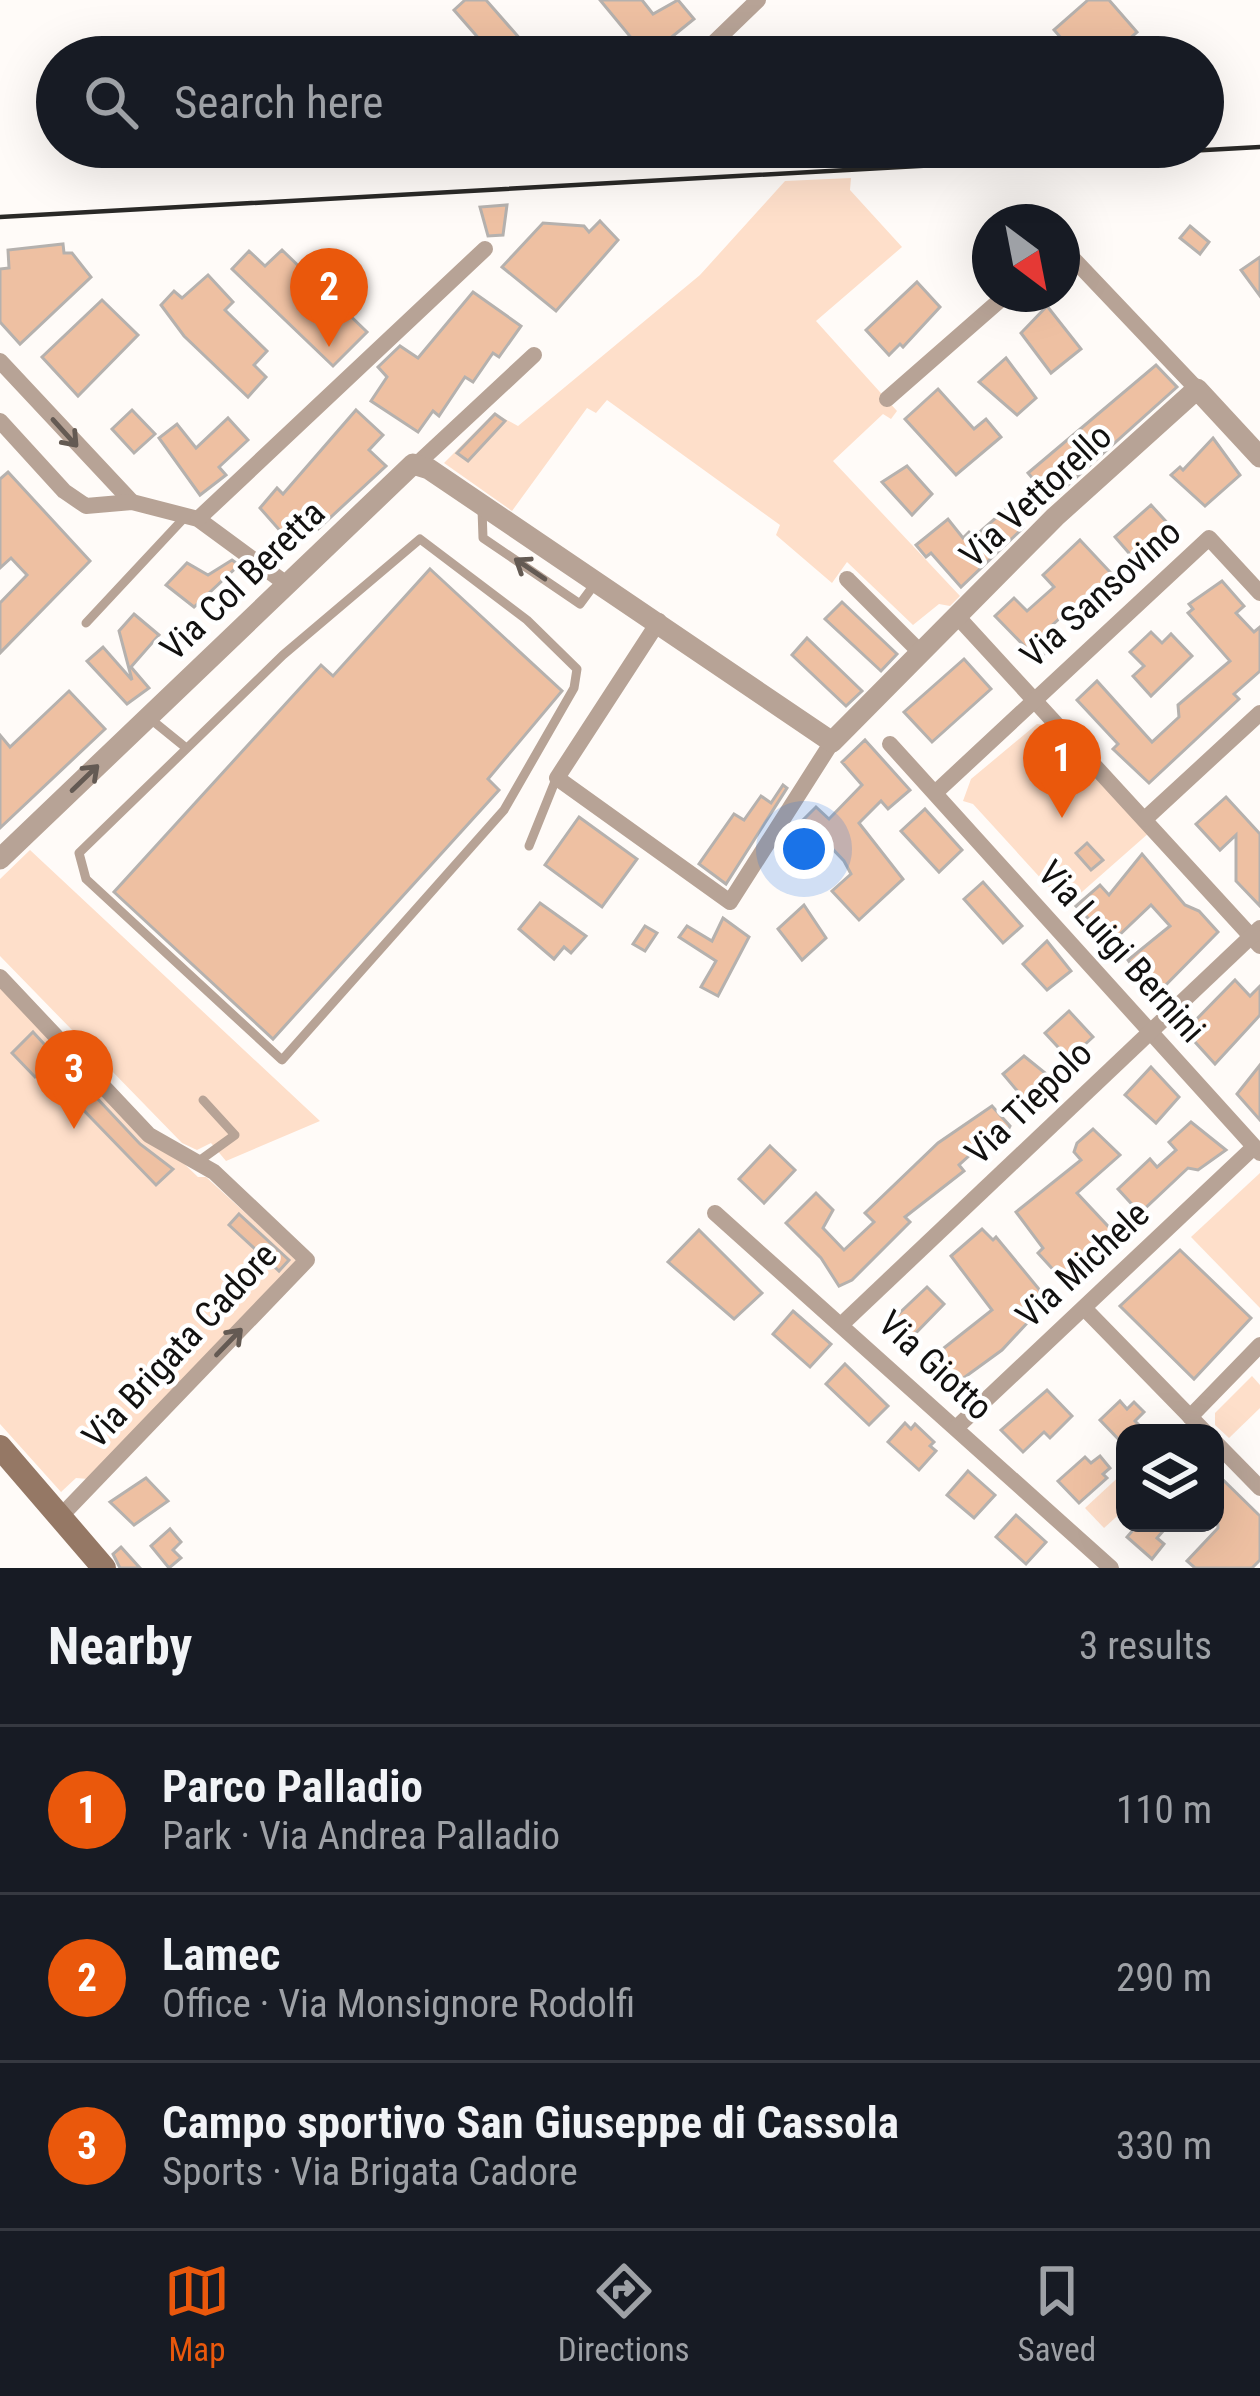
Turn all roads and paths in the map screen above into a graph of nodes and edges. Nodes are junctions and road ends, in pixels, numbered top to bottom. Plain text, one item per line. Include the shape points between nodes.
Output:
1 (758, 0) edge
2 (721, 36) edge
3 (484, 249) dead end
4 (1080, 266) edge
5 (986, 312) edge
6 (534, 355) dead end
7 (0, 362) edge
8 (1198, 389) junction
9 (887, 399) dead end
10 (0, 421) edge
11 (1260, 457) edge
12 (418, 463) junction
13 (132, 502) junction
14 (192, 518) junction
15 (847, 579) dead end
16 (286, 584) junction
17 (1260, 593) edge
18 (956, 614) junction
19 (658, 621) junction
20 (86, 623) dead end
21 (920, 652) junction
22 (1034, 699) junction
23 (1260, 713) edge
24 (148, 717) junction
25 (832, 742) junction
26 (890, 744) dead end
27 (185, 747) junction
28 (556, 778) junction
29 (935, 793) junction
30 (1145, 819) junction
31 (529, 846) dead end
32 (0, 859) edge
33 (1257, 937) edge
34 (0, 977) edge
35 (1150, 1031) junction
36 (202, 1100) dead end
37 (1257, 1150) edge
38 (195, 1164) junction
39 (715, 1213) dead end
40 (1084, 1308) junction
41 (842, 1324) junction
42 (1260, 1346) edge
43 (1190, 1417) junction
44 (1197, 1424) edge
45 (956, 1428) junction
46 (0, 1447) edge
47 (1224, 1451) edge
48 (1260, 1488) edge
49 (60, 1517) junction
50 (104, 1568) edge
51 (1111, 1568) edge

1 - 2 street
3 - 14 street
4 - 8 street
5 - 9 street
6 - 12 street, Via Col Beretta
7 -> 13 street
8 - 11 street
8 - 18 street, Via Vettorello
10 - 13 street via 86,506
12 - 16 street, Via Col Beretta
12 - 19 street
13 - 14 street
14 - 16 street
14 - 20 lane
15 - 21 street
16 - 24 street, Via Col Beretta
17 - 22 street, Via Sansovino via 1209,538
18 - 21 street, Via Vettorello
18 - 22 street
19 - 25 street
19 - 28 street
21 - 25 street, Via Vettorello
22 - 29 street
22 - 30 street
23 - 30 street
24 - 27 lane
32 -> 24 street, Via Col Beretta
25 - 28 street, Via Vettorello via 730,902
26 - 29 street, Via Luigi Bernini
27 - 27 lane via 92,835 79,853 86,879 282,1060 504,810 578,669 420,539
28 - 31 lane
29 - 35 street, Via Luigi Bernini
30 - 33 street
33 - 35 street, Via Tiepolo
34 - 38 street, Via Brigata Cadore via 149,1135
35 - 37 street, Via Luigi Bernini
35 - 41 street, Via Tiepolo
36 - 38 lane via 235,1135
37 - 40 street, Via Michele
49 -> 38 street, Via Brigata Cadore via 307,1260 214,1172
39 - 41 street, Via Giotto
40 - 43 street
40 - 45 street, Via Michele
41 - 45 street, Via Giotto
42 - 43 street
43 - 44 street
45 - 51 street, Via Giotto
46 - 49 main road
47 - 48 street
49 - 50 main road

